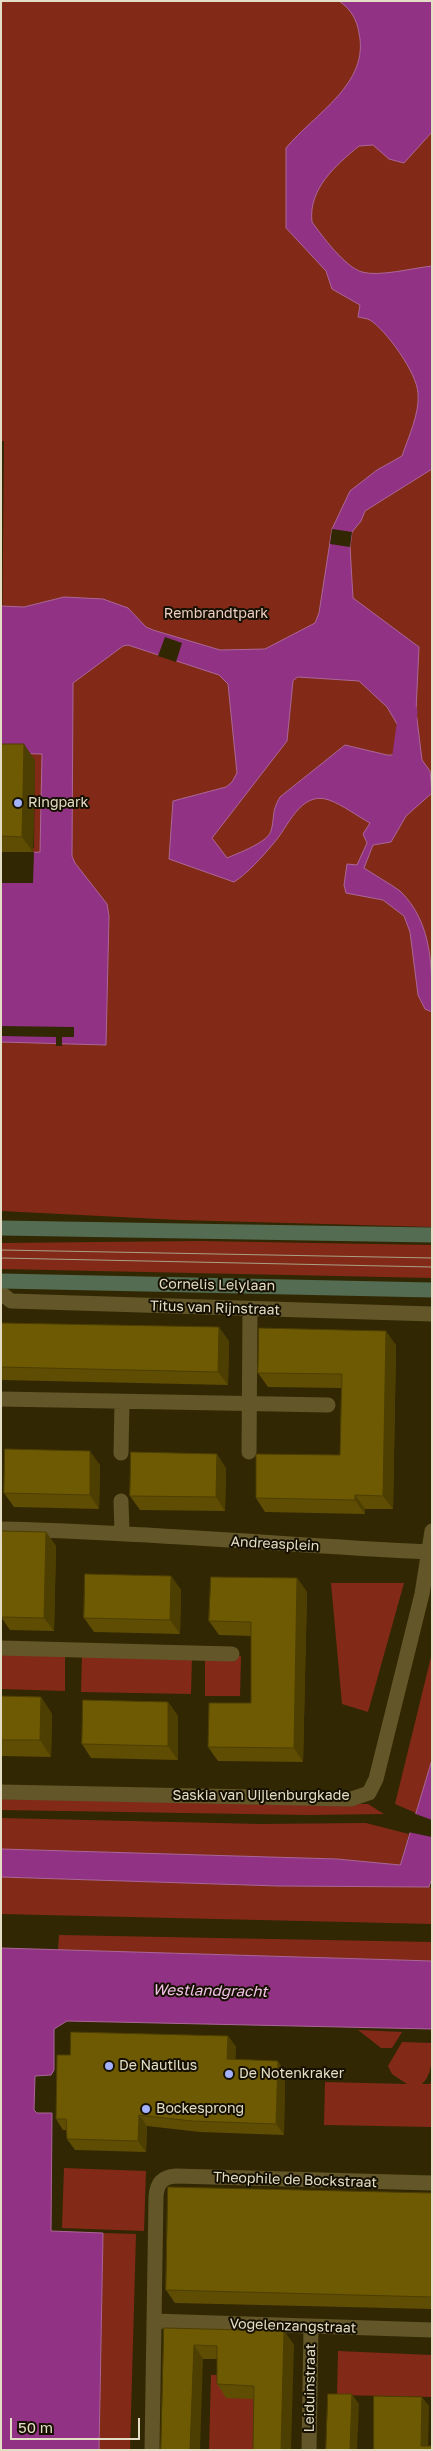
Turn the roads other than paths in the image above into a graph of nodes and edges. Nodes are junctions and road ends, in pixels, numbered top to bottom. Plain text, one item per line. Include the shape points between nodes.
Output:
1 (1, 1228) edge
2 (432, 1235) edge
3 (1, 1281) edge
4 (432, 1290) edge
5 (1, 1293) edge
6 (250, 1310) junction
7 (432, 1314) edge
8 (1, 1399) edge
9 (122, 1402) junction
10 (249, 1403) junction
11 (328, 1405) dead end
12 (248, 1452) dead end
13 (121, 1453) dead end
14 (121, 1500) dead end
15 (1, 1529) edge
16 (432, 1531) edge
17 (122, 1533) junction
18 (429, 1552) junction
19 (1, 1648) edge
20 (232, 1654) dead end
21 (1, 1792) edge
22 (432, 2184) edge
23 (154, 2321) junction
24 (311, 2327) junction
25 (432, 2330) edge
26 (152, 2450) edge
27 (309, 2450) edge

1 - 2 main road
3 - 4 main road, Cornelis Lelylaan
5 - 6 street, Titus van Rijnstraat via 11,1300
6 - 7 street, Titus van Rijnstraat
6 - 10 street
8 - 9 street
9 - 10 street
9 - 13 street
10 - 11 street
10 - 12 street
14 - 17 street
15 - 17 street, Andreasplein
16 - 18 street, Saskia van Uijlenburgkade
17 - 18 street, Andreasplein
18 - 21 street, Saskia van Uijlenburgkade via 422,1594 383,1752 369,1793 351,1799
19 - 20 street
22 - 23 street, Theophile de Bockstraat via 165,2177 157,2188
23 - 24 street, Vogelenzangstraat
23 - 26 street
24 - 25 street, Vogelenzangstraat
24 - 27 street, Leiduinstraat

